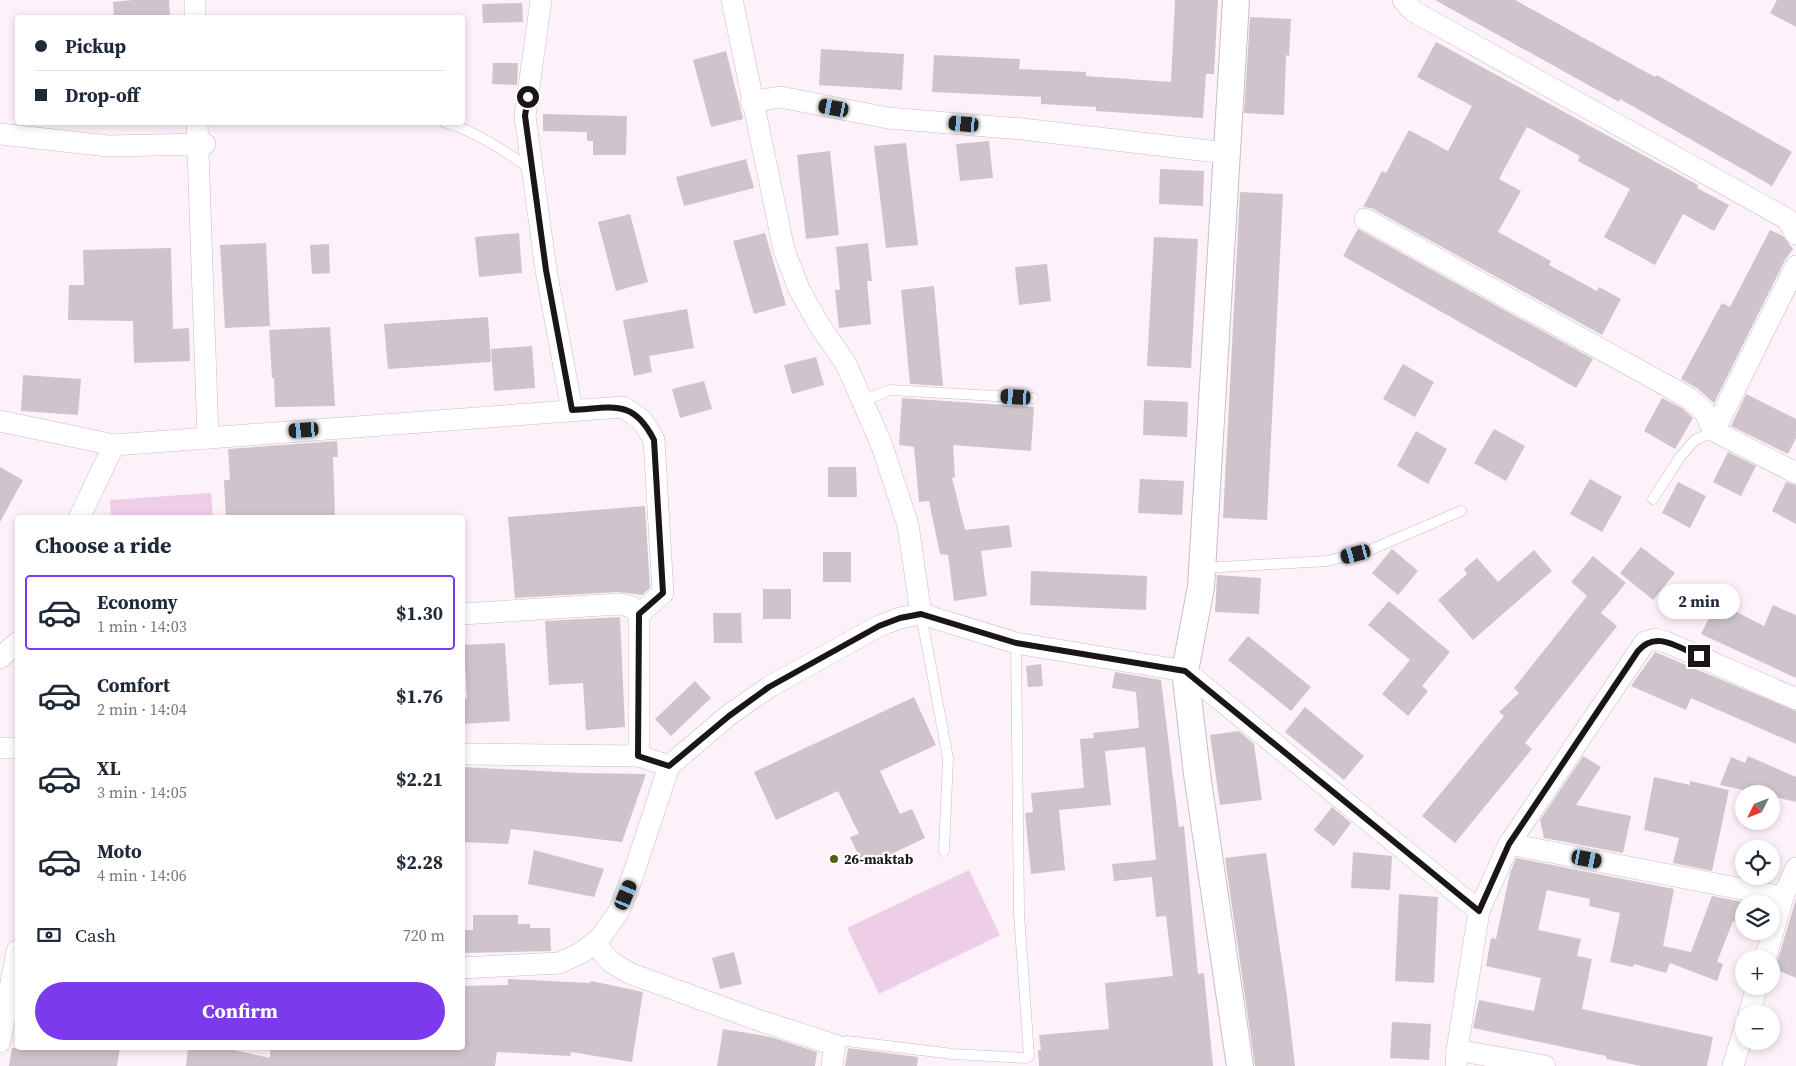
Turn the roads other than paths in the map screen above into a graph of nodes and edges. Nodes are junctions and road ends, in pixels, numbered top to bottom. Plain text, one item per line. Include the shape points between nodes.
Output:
1 (195, 0) edge
2 (540, 0) edge
3 (732, 0) edge
4 (1236, 0) edge
5 (1403, 0) edge
6 (195, 15) edge
7 (751, 102) junction
8 (455, 125) edge
9 (0, 134) edge
10 (200, 136) edge
11 (1226, 153) junction
12 (533, 170) junction
13 (1365, 219) dead end
14 (1796, 234) edge
15 (1796, 266) edge
16 (1034, 398) dead end
17 (863, 401) junction
18 (572, 410) junction
19 (0, 421) edge
20 (1714, 432) junction
21 (208, 438) junction
22 (114, 444) junction
23 (1796, 473) edge
24 (1653, 499) dead end
25 (1461, 511) dead end
26 (80, 515) edge
27 (1202, 568) junction
28 (465, 614) edge
29 (639, 614) junction
30 (921, 614) junction
31 (1016, 643) junction
32 (15, 645) edge
33 (0, 658) edge
34 (1185, 671) junction
35 (1796, 699) edge
36 (0, 748) edge
37 (15, 748) edge
38 (465, 754) edge
39 (638, 756) junction
40 (669, 766) junction
41 (1509, 844) junction
42 (944, 851) dead end
43 (1796, 868) edge
44 (1783, 898) junction
45 (1479, 911) junction
46 (594, 943) junction
47 (11, 950) edge
48 (1768, 950) edge
49 (465, 968) edge
50 (0, 1042) edge
51 (835, 1045) junction
52 (1738, 1050) edge
53 (1457, 1058) edge
54 (832, 1066) edge
55 (1240, 1066) edge
56 (1545, 1066) edge
57 (1733, 1066) edge

1 - 6 street
2 - 12 street via 525,116
3 - 7 street
4 - 11 street
5 - 14 street via 1413,11 1787,219
7 - 11 street via 780,97 888,118 1022,129
7 - 17 street via 784,250 799,289 846,364
8 - 12 lane
9 - 10 street via 108,146
10 - 21 street
11 - 27 street
12 - 18 street via 546,270
13 - 20 street via 1689,398 1704,411
15 - 20 street
16 - 17 lane via 890,390
17 - 30 street via 896,483 908,525
18 - 21 street
18 - 29 street via 623,407 642,420 654,440 663,593
19 - 22 street
20 - 23 street
20 - 24 lane via 1695,440
21 - 22 street
22 - 26 street
25 - 27 lane via 1370,550 1327,561
27 - 34 street
28 - 29 street via 619,604 632,607
29 - 39 street
30 - 31 street
30 - 40 street via 879,626 769,687
30 - 42 lane via 948,758
31 - 34 street
31 - 51 lane via 1019,913 1029,1056 953,1054 847,1041
32 - 33 street
34 - 45 street
34 - 55 street
35 - 41 street via 1666,642 1655,639 1645,642
36 - 37 street
38 - 39 street
39 - 40 street
40 - 46 street via 619,911
41 - 44 street
41 - 45 street
43 - 44 street
44 - 48 street
45 - 53 street
46 - 49 street via 559,963
46 - 51 street via 611,962 629,973
47 - 50 street
51 - 54 street
52 - 57 street
53 - 56 street

